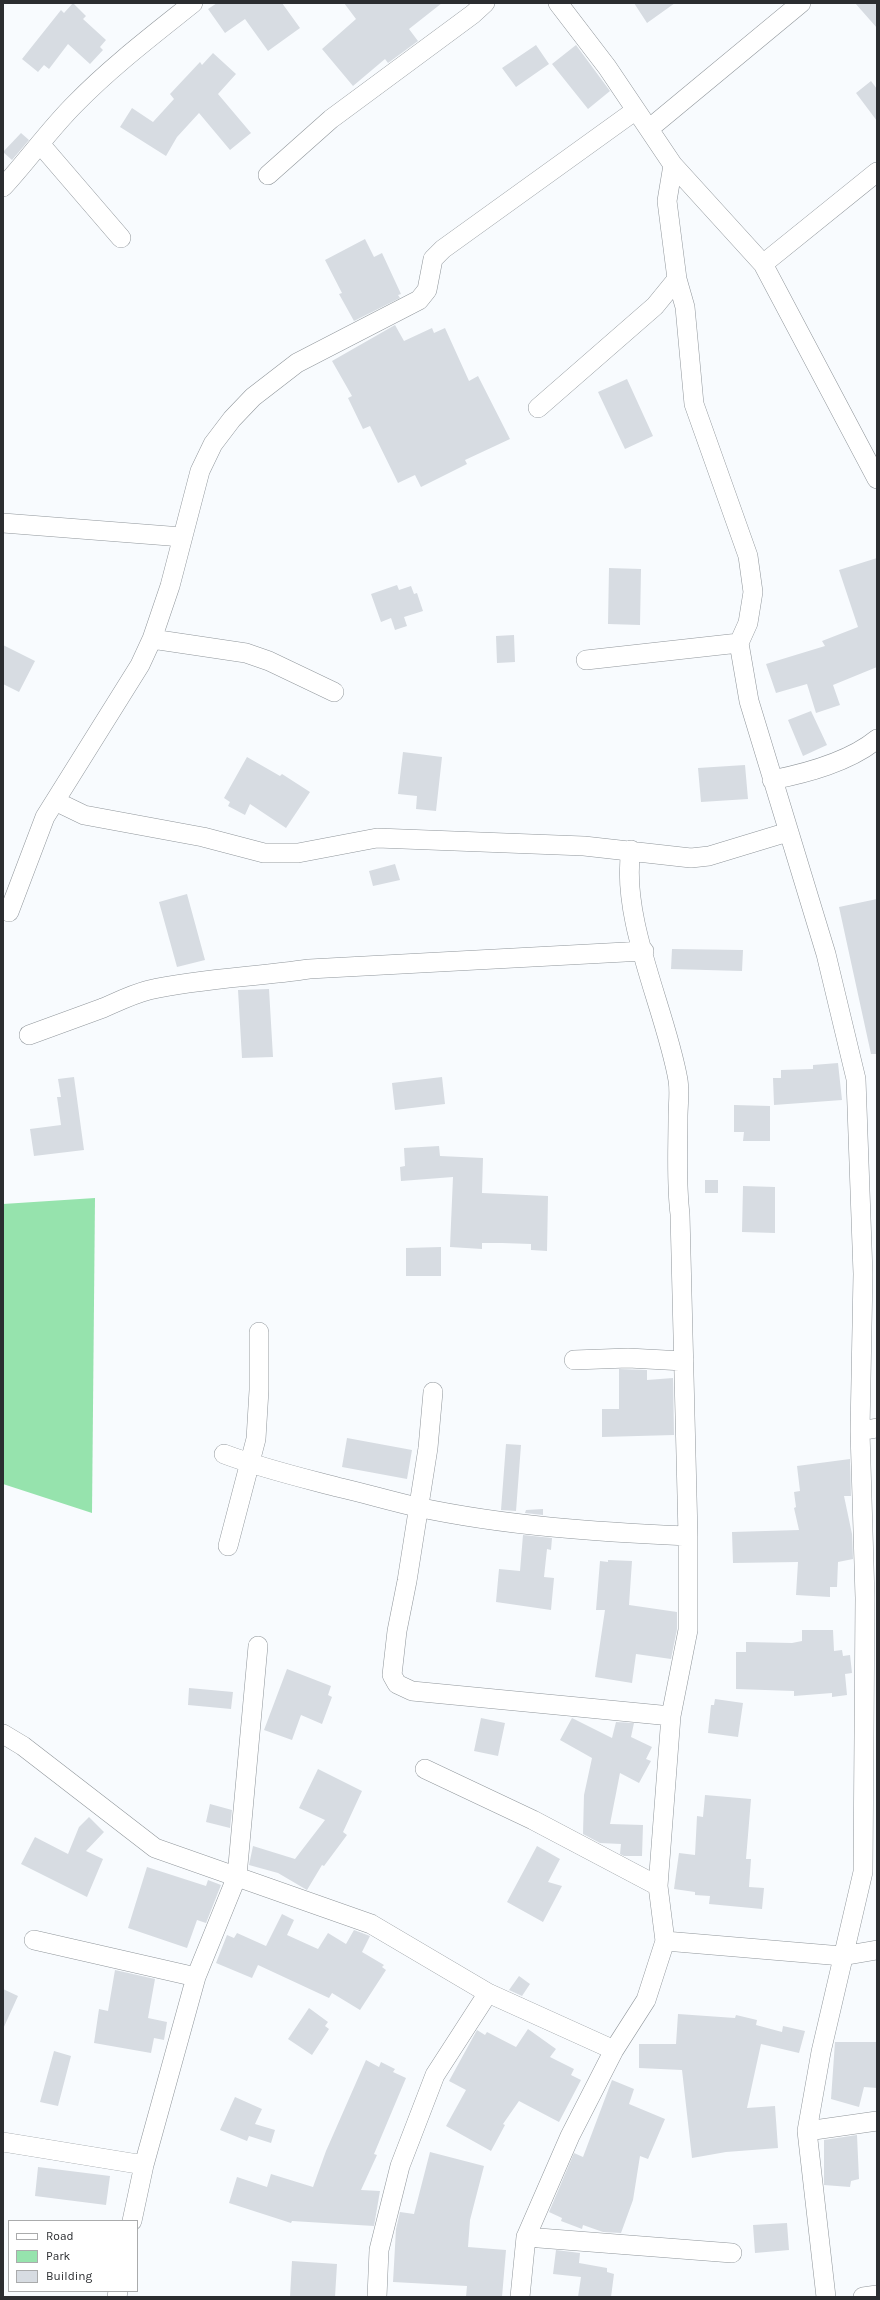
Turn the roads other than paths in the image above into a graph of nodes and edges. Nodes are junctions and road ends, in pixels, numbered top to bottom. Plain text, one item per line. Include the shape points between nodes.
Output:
1 (193, 3) edge
2 (485, 3) edge
3 (558, 3) edge
4 (801, 3) edge
5 (636, 110) junction
6 (650, 128) junction
7 (41, 144) junction
8 (673, 165) junction
9 (877, 172) edge
10 (268, 175) dead end
11 (3, 187) edge
12 (121, 238) dead end
13 (763, 264) junction
14 (677, 279) junction
15 (538, 408) dead end
16 (877, 479) edge
17 (3, 523) edge
18 (182, 537) junction
19 (152, 639) junction
20 (739, 643) junction
21 (586, 660) dead end
22 (334, 692) dead end
23 (877, 739) edge
24 (772, 780) junction
25 (55, 801) junction
26 (788, 832) junction
27 (631, 850) junction
28 (9, 912) dead end
29 (644, 951) junction
30 (28, 1035) dead end
31 (870, 1271) edge
32 (259, 1332) dead end
33 (574, 1360) dead end
34 (684, 1361) junction
35 (433, 1392) dead end
36 (868, 1429) edge
37 (224, 1454) dead end
38 (250, 1464) junction
39 (417, 1507) junction
40 (688, 1536) junction
41 (228, 1546) dead end
42 (871, 1598) edge
43 (258, 1646) dead end
44 (671, 1716) junction
45 (3, 1734) edge
46 (425, 1769) dead end
47 (237, 1876) junction
48 (658, 1886) junction
49 (34, 1940) dead end
50 (665, 1941) junction
51 (877, 1950) edge
52 (842, 1956) junction
53 (196, 1977) junction
54 (488, 1993) junction
55 (614, 2050) junction
56 (877, 2121) edge
57 (807, 2131) junction
58 (3, 2142) edge
59 (144, 2165) junction
60 (132, 2220) edge
61 (526, 2237) junction
62 (732, 2253) dead end
63 (877, 2295) edge
64 (377, 2297) edge
65 (520, 2297) edge
66 (826, 2297) edge
67 (863, 2297) edge

1 - 7 street via 122,60 74,105
2 - 10 street via 331,119
3 - 5 street
4 - 6 street
5 - 6 street
5 - 18 street via 443,249 433,259 427,290 419,300 297,363 253,397 218,438 200,471
6 - 8 street
7 - 11 street
7 - 12 street
8 - 13 street
8 - 14 street via 667,201
9 - 13 street
13 - 16 street
14 - 15 street via 655,306
14 - 20 street via 684,307 694,404 748,556 752,574 748,623
17 - 18 street
18 - 19 street via 170,586
19 - 22 street via 246,653 269,661
19 - 25 street via 140,665
20 - 21 street
20 - 24 street via 749,701
23 - 24 street via 831,764
24 - 26 street
25 - 27 street via 84,815 203,837 264,853 298,853 377,838
25 - 28 street via 45,817
26 - 27 street via 709,856 691,858
26 - 31 street via 826,954 856,1079
27 - 29 street via 630,884
29 - 30 street via 317,969 215,978 124,997 102,1008
29 - 34 street via 679,1082 677,1193 680,1214
31 - 36 street
32 - 38 street via 256,1439
33 - 34 street via 628,1358
34 - 40 street
35 - 39 street via 428,1448
36 - 42 street
37 - 38 street
38 - 39 street
38 - 41 street
39 - 40 street via 509,1522 598,1532
39 - 44 street via 407,1581 396,1631 392,1675 397,1684 412,1691
40 - 44 street via 688,1630
42 - 52 street via 863,1872
43 - 47 street
44 - 48 street
45 - 47 street via 23,1746 155,1848
46 - 48 street via 533,1820
47 - 53 street
47 - 54 street via 371,1924
48 - 50 street
49 - 53 street
50 - 52 street
50 - 55 street via 646,2000
51 - 52 street
52 - 57 street
53 - 59 street
54 - 55 street
54 - 64 street via 435,2075 400,2166 379,2250
55 - 61 street via 570,2136
56 - 57 street
57 - 66 street
58 - 59 street
59 - 60 street
61 - 62 street
61 - 65 street
63 - 67 street

